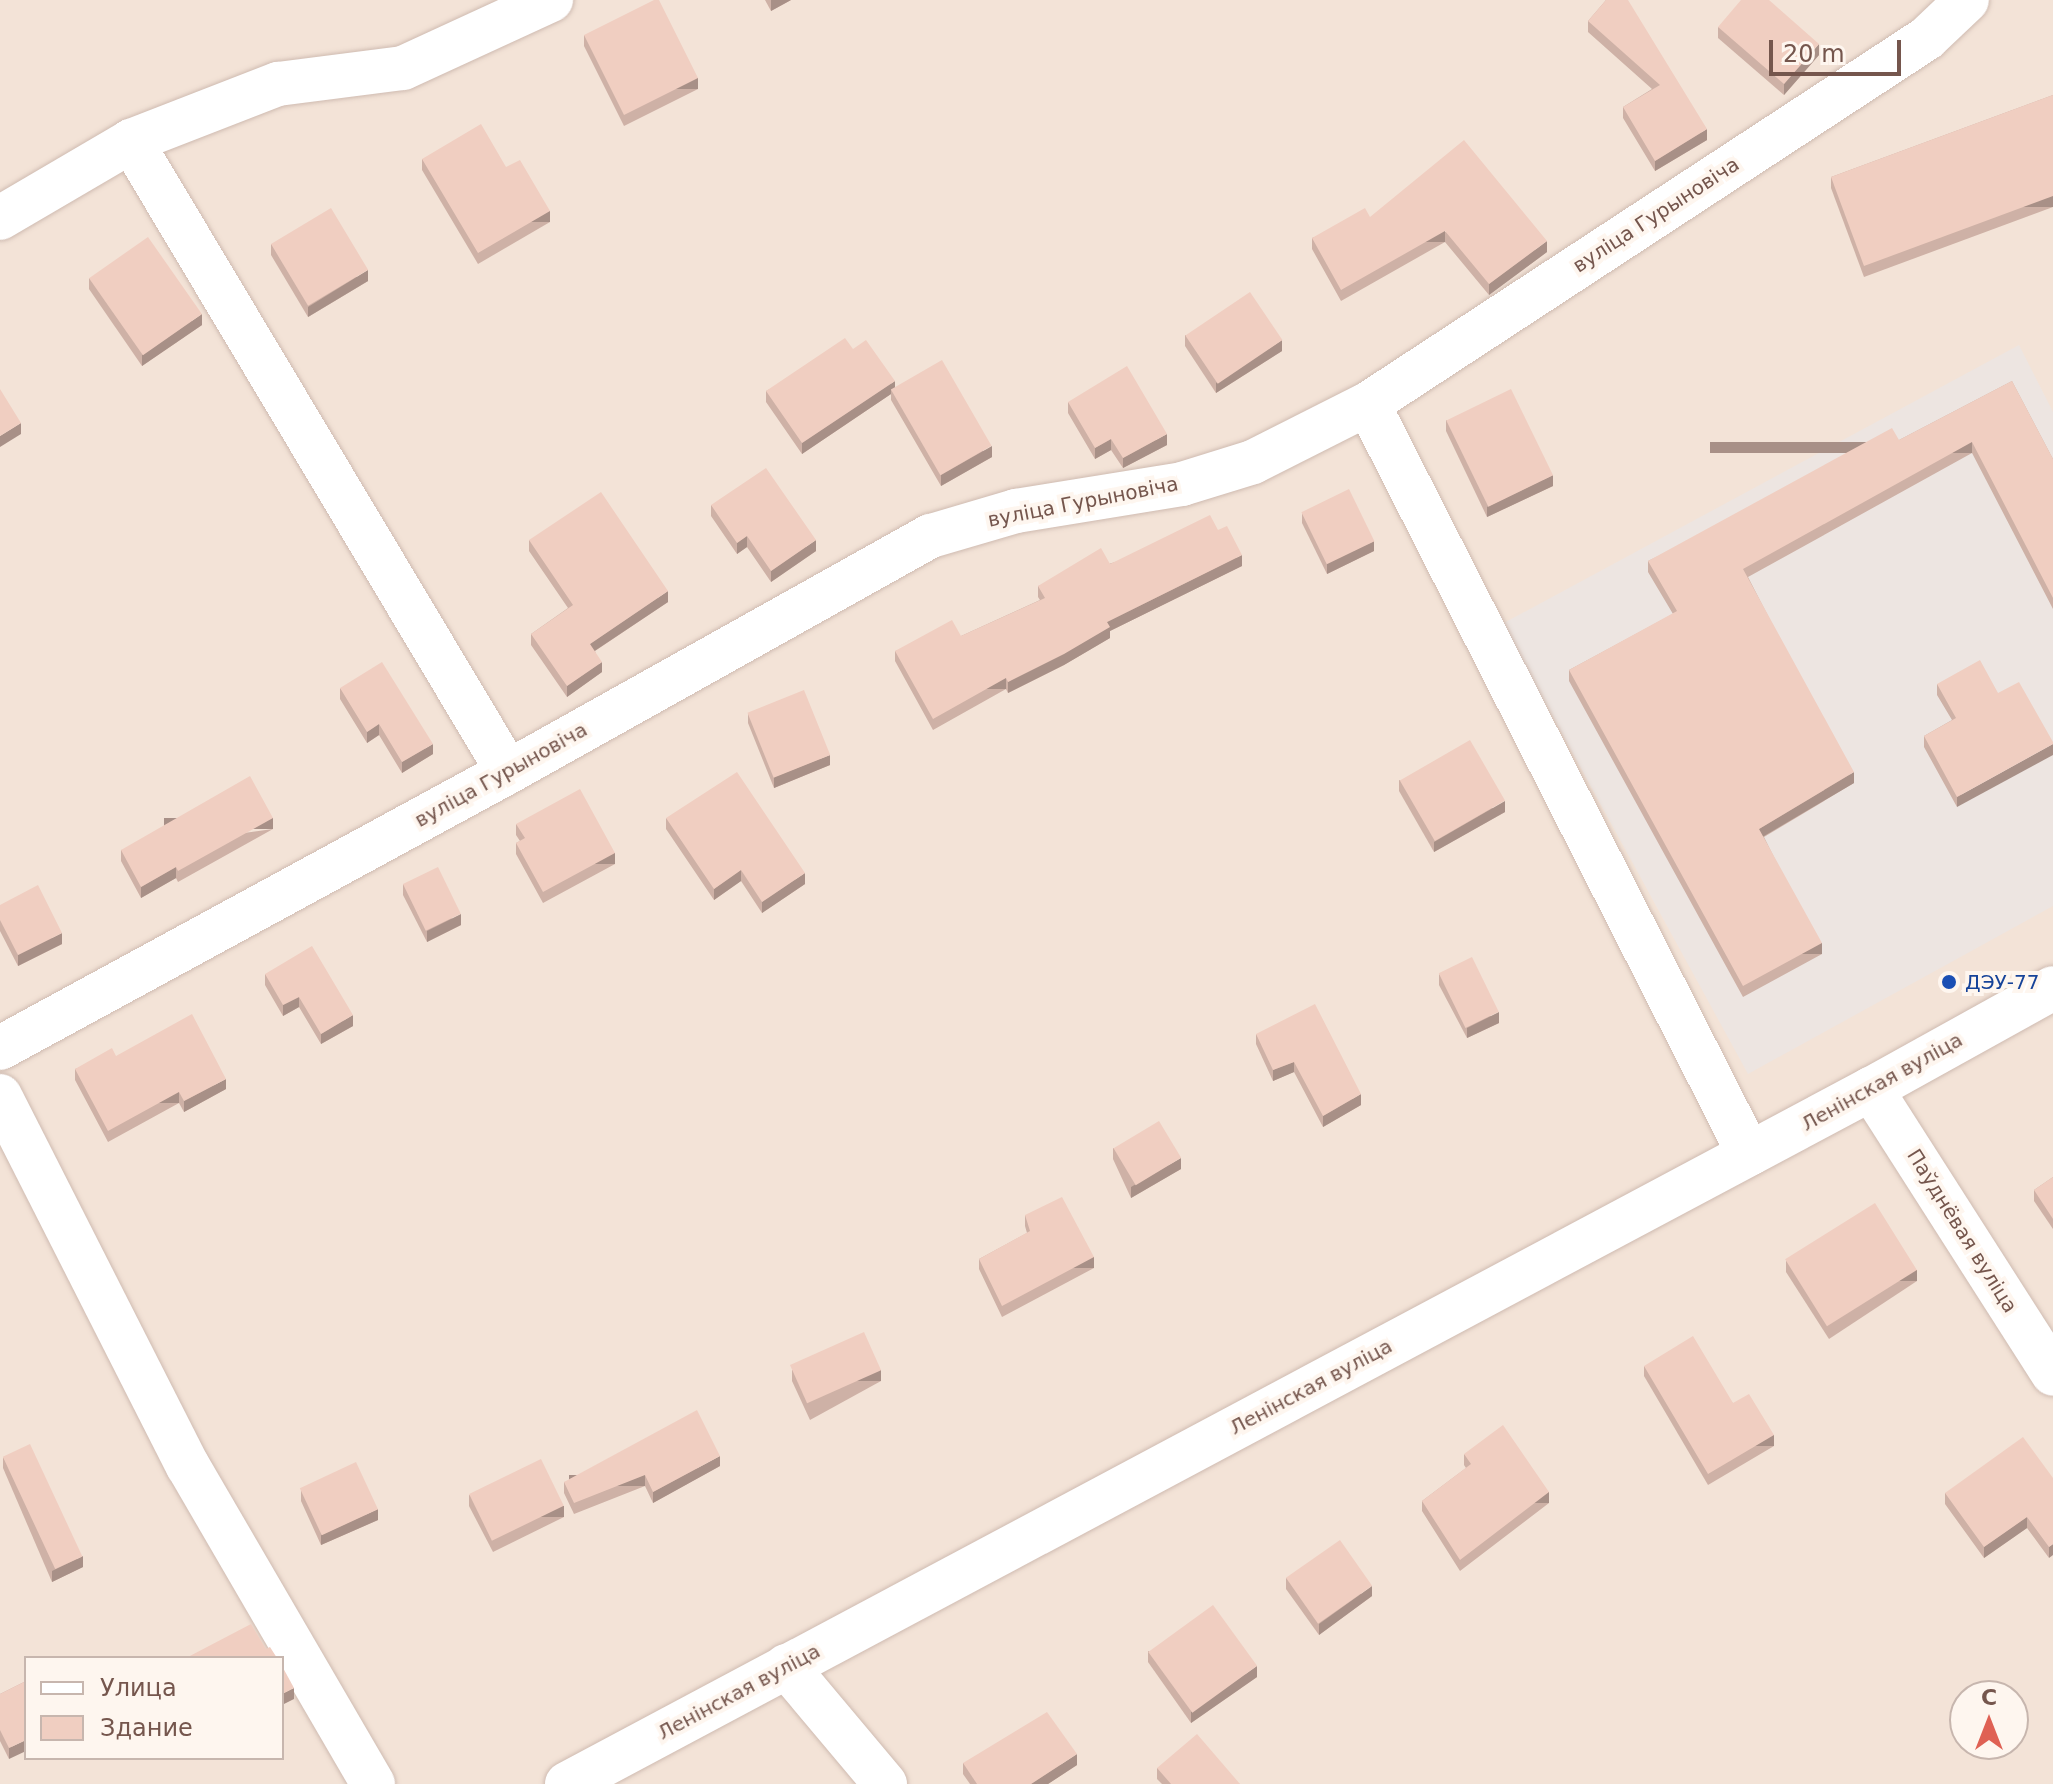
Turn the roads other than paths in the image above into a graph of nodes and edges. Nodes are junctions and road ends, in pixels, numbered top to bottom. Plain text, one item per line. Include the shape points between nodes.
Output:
1 (551, 0) edge
2 (1967, 0) edge
3 (131, 141) junction
4 (0, 218) edge
5 (1368, 404) junction
6 (508, 772) junction
7 (2053, 988) edge
8 (0, 1048) edge
9 (1871, 1089) junction
10 (0, 1096) edge
11 (1749, 1154) junction
12 (2053, 1374) edge
13 (786, 1666) junction
14 (373, 1784) edge
15 (567, 1784) edge
16 (885, 1784) edge

1 - 3 street via 403,68 278,84
2 - 5 street, вуліца Гурыновіча via 1927,38
3 - 4 street
3 - 6 street
5 - 6 street, вуліца Гурыновіча via 1253,462 1182,484 1016,511 931,536
5 - 11 street
6 - 8 street, вуліца Гурыновіча
7 - 9 street, Ленінская вуліца
9 - 11 street, Ленінская вуліца
9 - 12 street, Паўднёвая вуліца
10 - 14 street via 188,1466
11 - 13 street, Ленінская вуліца
13 - 15 street, Ленінская вуліца
13 - 16 street

